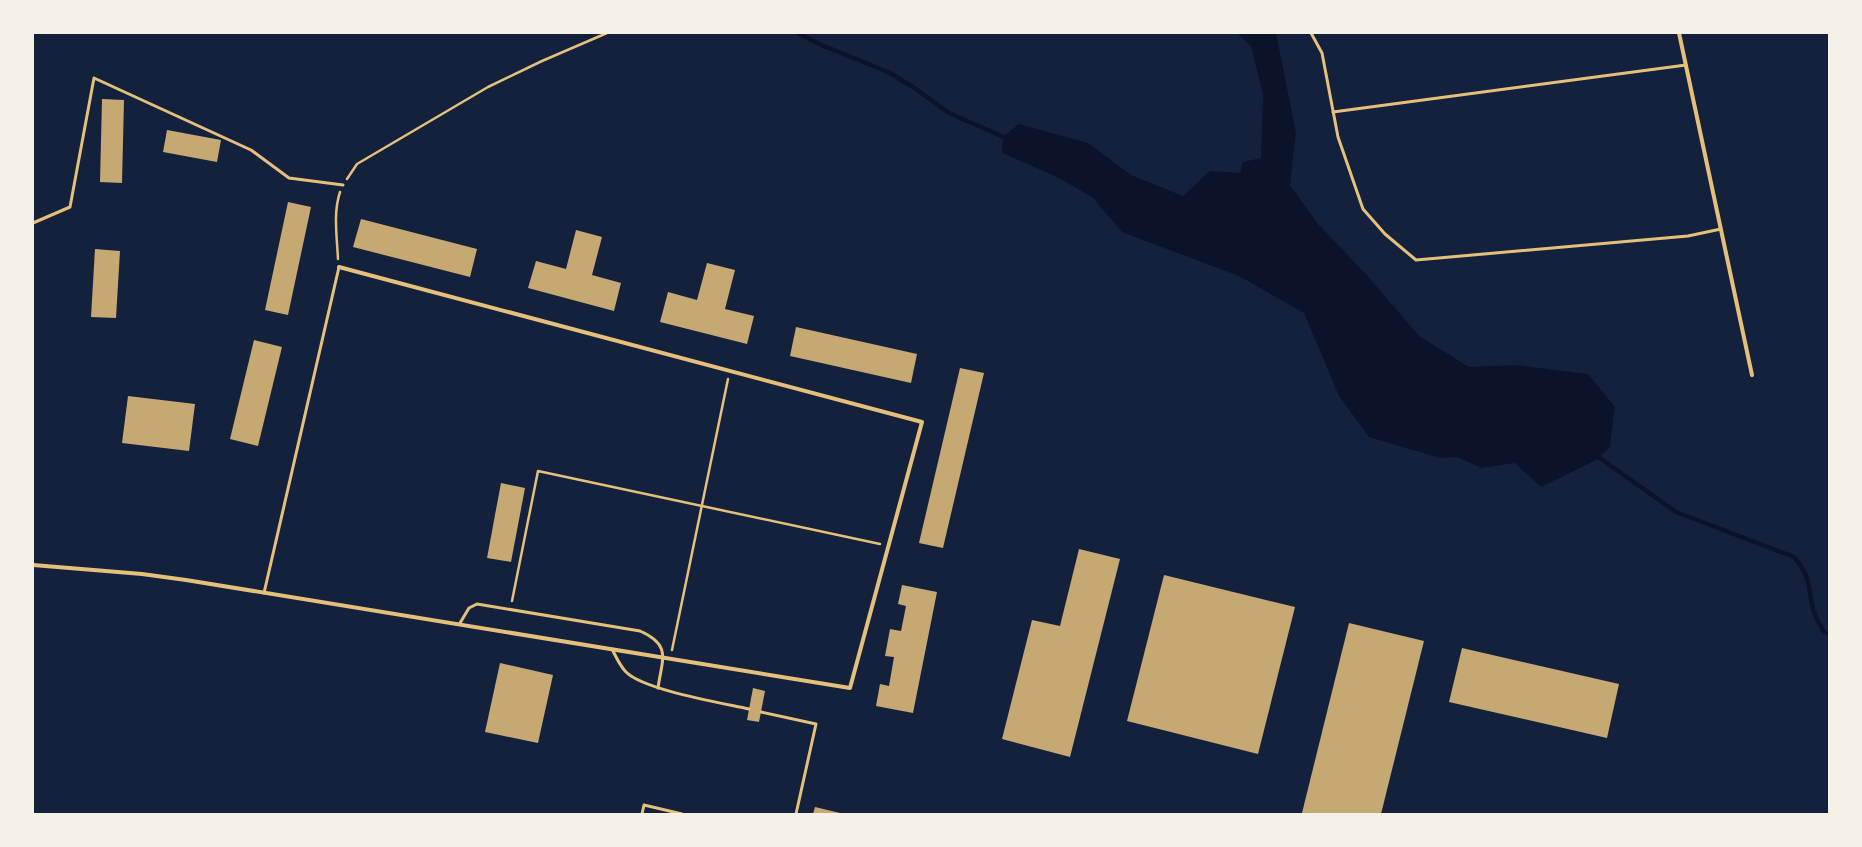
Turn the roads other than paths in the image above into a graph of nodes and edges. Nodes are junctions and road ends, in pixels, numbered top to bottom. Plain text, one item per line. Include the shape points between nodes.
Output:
1 (1311, 33) edge
2 (1679, 33) edge
3 (1686, 65) junction
4 (1333, 112) junction
5 (343, 185) road end
6 (33, 223) edge
7 (1721, 229) junction
8 (339, 267) joint
9 (1752, 375) dead end
10 (33, 565) edge
11 (264, 593) junction
12 (460, 624) junction
13 (612, 649) junction
14 (662, 658) junction
15 (658, 688) junction
16 (749, 709) dead end
17 (761, 712) dead end
18 (642, 814) edge
19 (682, 814) edge
20 (796, 814) edge

1 - 4 lane via 1322,53
2 - 3 street
3 - 4 lane
3 - 7 street
4 - 7 lane via 1338,137 1363,209 1385,234 1416,260 1688,236
5 - 6 lane via 289,178 251,150 94,78 70,207
7 - 9 street
8 - 11 lane
8 - 14 street via 922,422 850,688
10 - 11 street via 142,574
11 - 12 street
12 - 13 street
12 - 14 lane via 469,608 477,604 640,630 653,636 662,646
13 - 14 street
13 - 15 lane via 627,673
14 - 15 lane
15 - 16 lane
17 - 20 lane via 816,724
18 - 19 lane via 644,805

